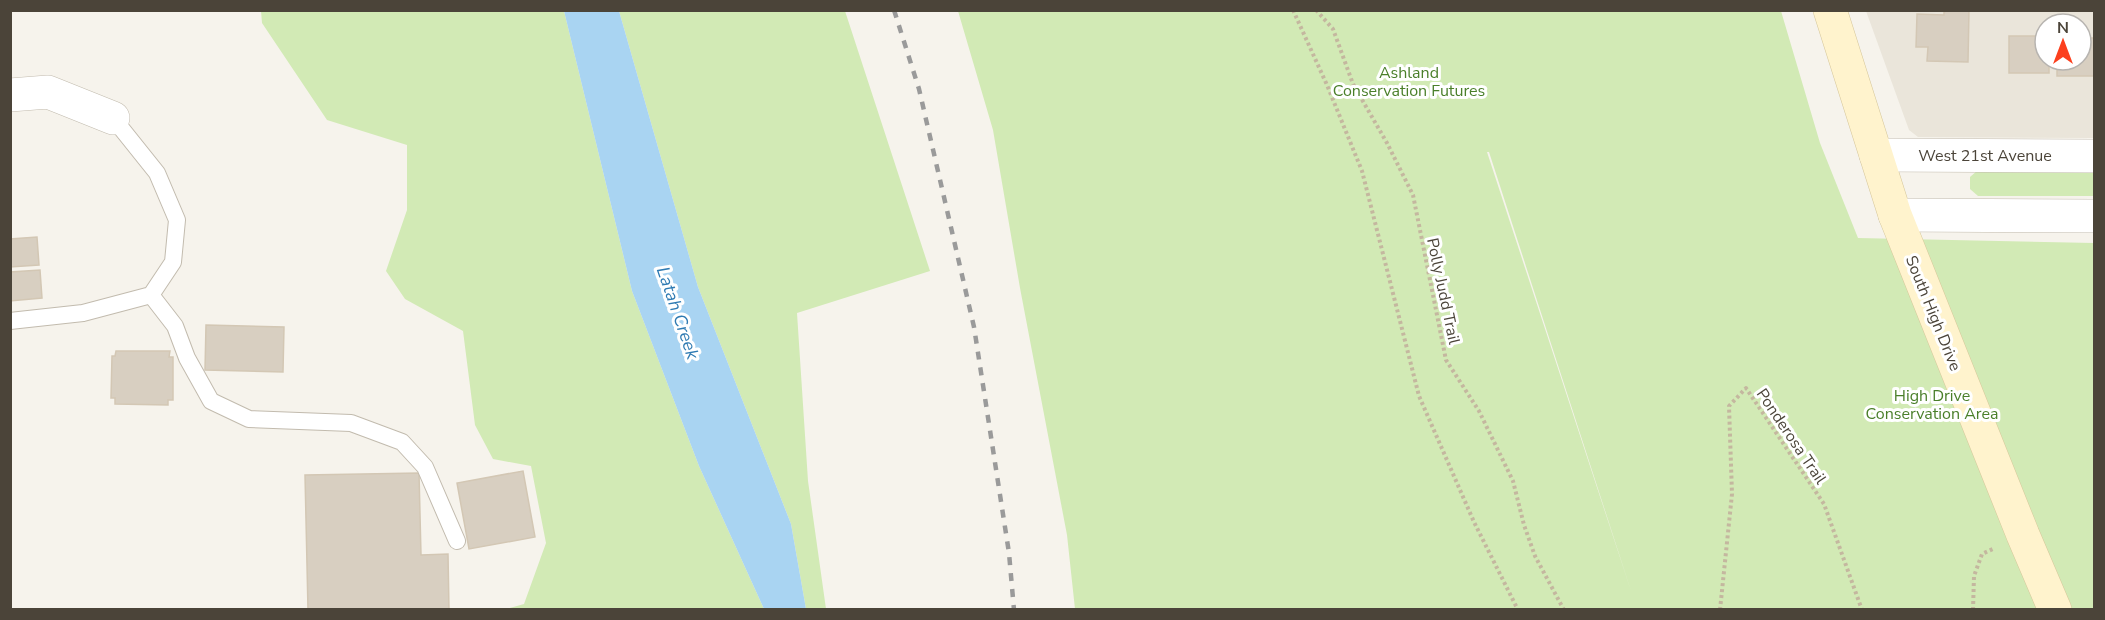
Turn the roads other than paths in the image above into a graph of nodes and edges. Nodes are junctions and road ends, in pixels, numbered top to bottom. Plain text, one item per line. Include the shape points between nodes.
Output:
1 (1830, 10) edge
2 (10, 95) edge
3 (113, 118) joint
4 (1876, 155) junction
5 (2094, 156) edge
6 (1895, 215) junction
7 (2094, 216) edge
8 (151, 295) junction
9 (10, 321) edge
10 (457, 542) dead end
11 (2055, 609) edge

1 - 4 main road, South High Drive
2 - 3 street via 48,92
3 - 8 lane via 157,174 177,220 173,262
4 - 5 street, West 21st Avenue
4 - 6 main road, South High Drive
6 - 7 street
6 - 11 main road, South High Drive
8 - 9 lane via 83,313
8 - 10 lane via 175,326 187,358 211,400 249,419 351,423 402,442 425,467

